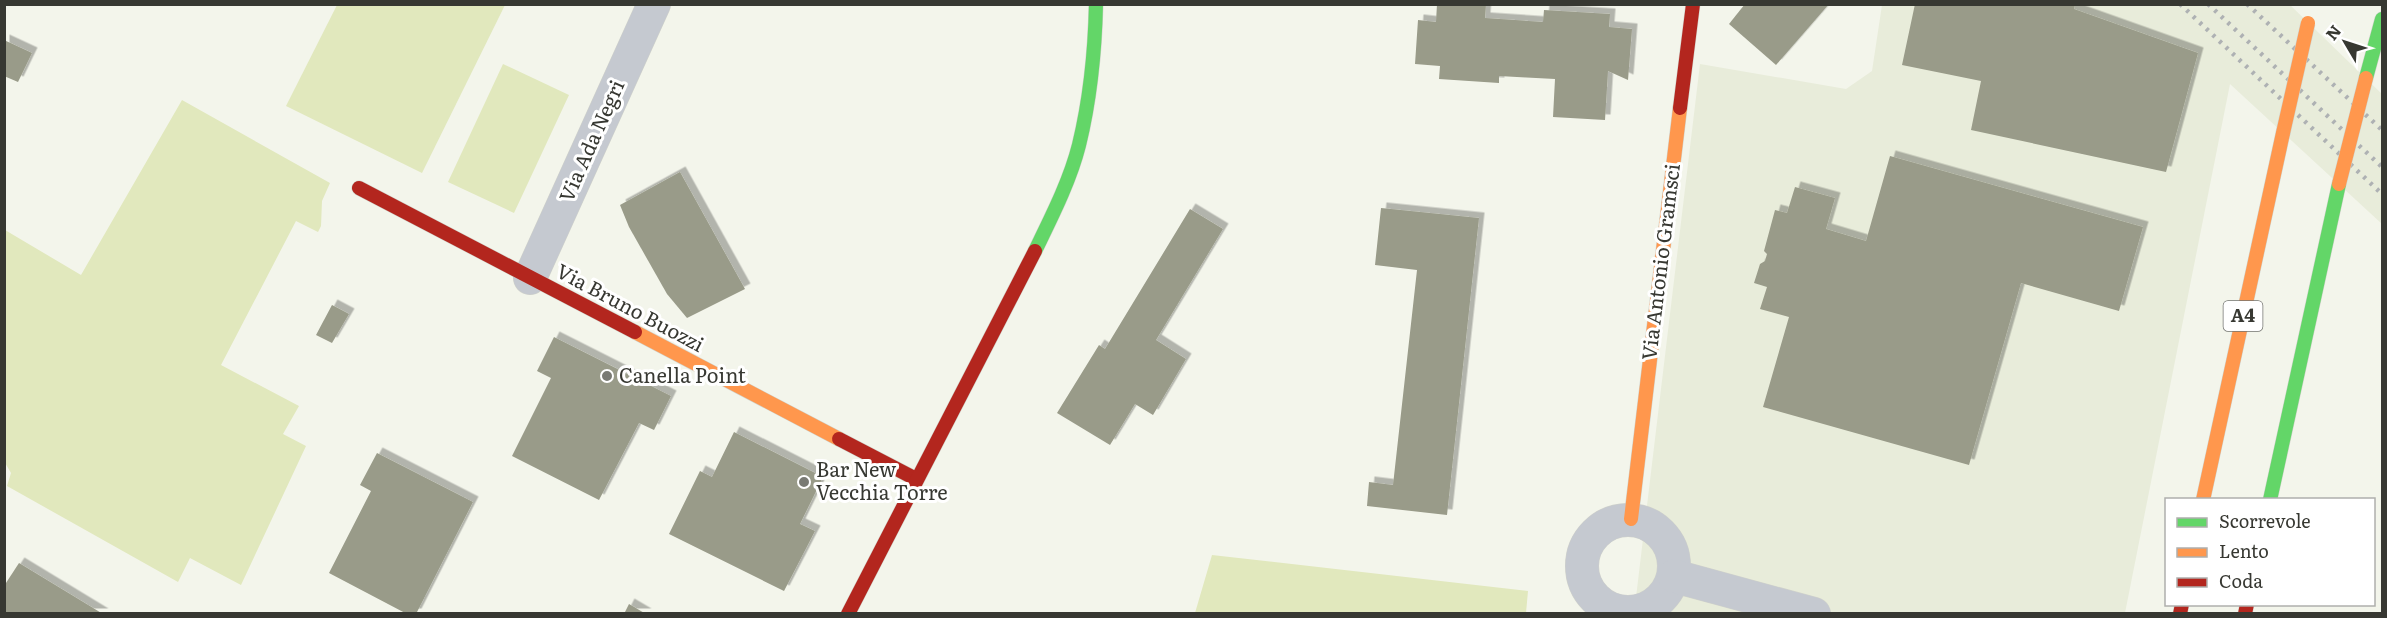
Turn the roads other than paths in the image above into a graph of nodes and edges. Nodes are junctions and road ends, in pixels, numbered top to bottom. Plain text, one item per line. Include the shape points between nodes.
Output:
1 (654, 4) edge
2 (1096, 4) edge
3 (1693, 4) edge
4 (2309, 18) dead end
5 (2382, 19) edge
6 (359, 188) dead end
7 (530, 278) junction
8 (916, 479) junction
9 (2204, 498) edge
10 (2270, 498) edge
11 (1631, 519) junction
12 (1674, 576) junction
13 (1623, 613) edge
14 (848, 614) edge
15 (1814, 614) edge

1 - 7 street, Via Ada Negri
2 - 8 main road via 1095,43 1079,146 1050,221
3 - 11 main road, Via Antonio Gramsci
4 - 9 main road, A4, bridge
5 - 10 main road, bridge via 2339,184
6 - 7 main road, Via Bruno Buozzi
7 - 8 main road, Via Bruno Buozzi
8 - 14 main road
11 - 12 street via 1660,532 1669,544
11 - 13 street via 1601,528 1583,554 1586,585 1607,608
12 - 13 street via 1660,599 1636,612
12 - 15 street

